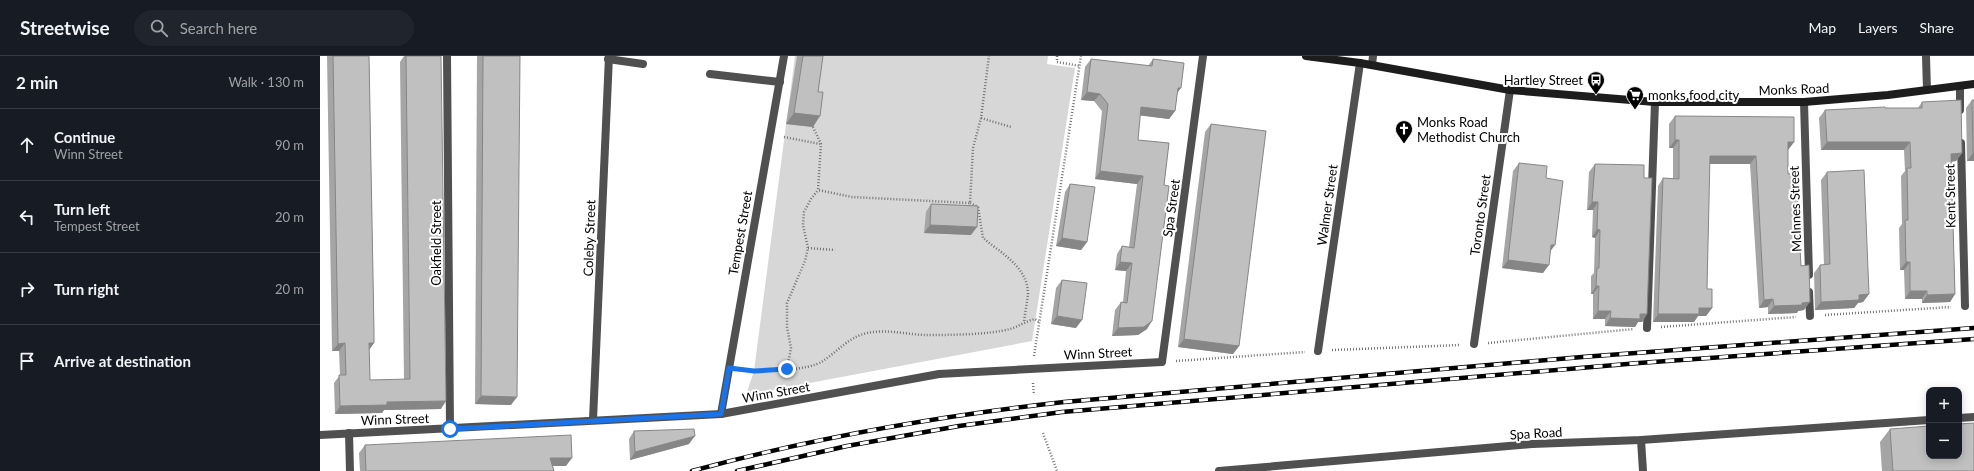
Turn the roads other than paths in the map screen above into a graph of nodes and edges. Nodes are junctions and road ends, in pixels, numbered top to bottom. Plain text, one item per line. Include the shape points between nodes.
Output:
1 (447, 56) edge
2 (784, 56) edge
3 (1203, 56) edge
4 (1306, 56) edge
5 (1373, 56) edge
6 (1926, 56) edge
7 (608, 57) edge
8 (1360, 63) junction
9 (643, 64) dead end
10 (1372, 65) junction
11 (710, 74) dead end
12 (780, 82) junction
13 (1974, 84) edge
14 (1960, 86) junction
15 (1510, 90) junction
16 (1927, 90) junction
17 (1655, 102) junction
18 (1804, 102) junction
19 (1960, 117) edge
20 (1961, 133) edge
21 (1965, 306) road end
22 (1810, 316) road end
23 (1647, 328) road end
24 (1474, 344) road end
25 (1318, 351) road end
26 (1162, 362) joint
27 (721, 414) junction
28 (1974, 417) edge
29 (1962, 418) edge
30 (593, 420) junction
31 (1926, 420) edge
32 (450, 429) junction
33 (349, 433) junction
34 (320, 435) edge
35 (1641, 440) junction
36 (350, 471) edge
37 (1219, 471) edge
38 (1642, 471) edge

1 - 32 street, Oakfield Street
2 - 12 street, Tempest Street
3 - 26 street, Spa Street
4 - 8 main road, Monks Road
5 - 10 street
6 - 16 street
7 - 9 street
7 - 30 street, Coleby Street
8 - 10 main road, Monks Road
8 - 25 street, Walmer Street
10 - 15 main road, Monks Road
11 - 12 street
12 - 27 street, Tempest Street
13 - 14 main road, Monks Road
14 - 16 main road, Monks Road
14 - 19 street
15 - 17 main road, Monks Road
15 - 24 street, Toronto Street
16 - 18 main road, Monks Road
17 - 18 main road, Monks Road
17 - 23 street
18 - 22 street, McInnes Street
20 - 21 street, Kent Street
26 - 27 street, Winn Street via 939,374
27 - 30 street, Winn Street
28 - 29 street
30 - 32 street, Winn Street
31 - 35 street, Spa Road
32 - 33 street, Winn Street
33 - 34 street, Winn Street
33 - 36 street
35 - 37 street, Spa Road via 1532,444
35 - 38 street

